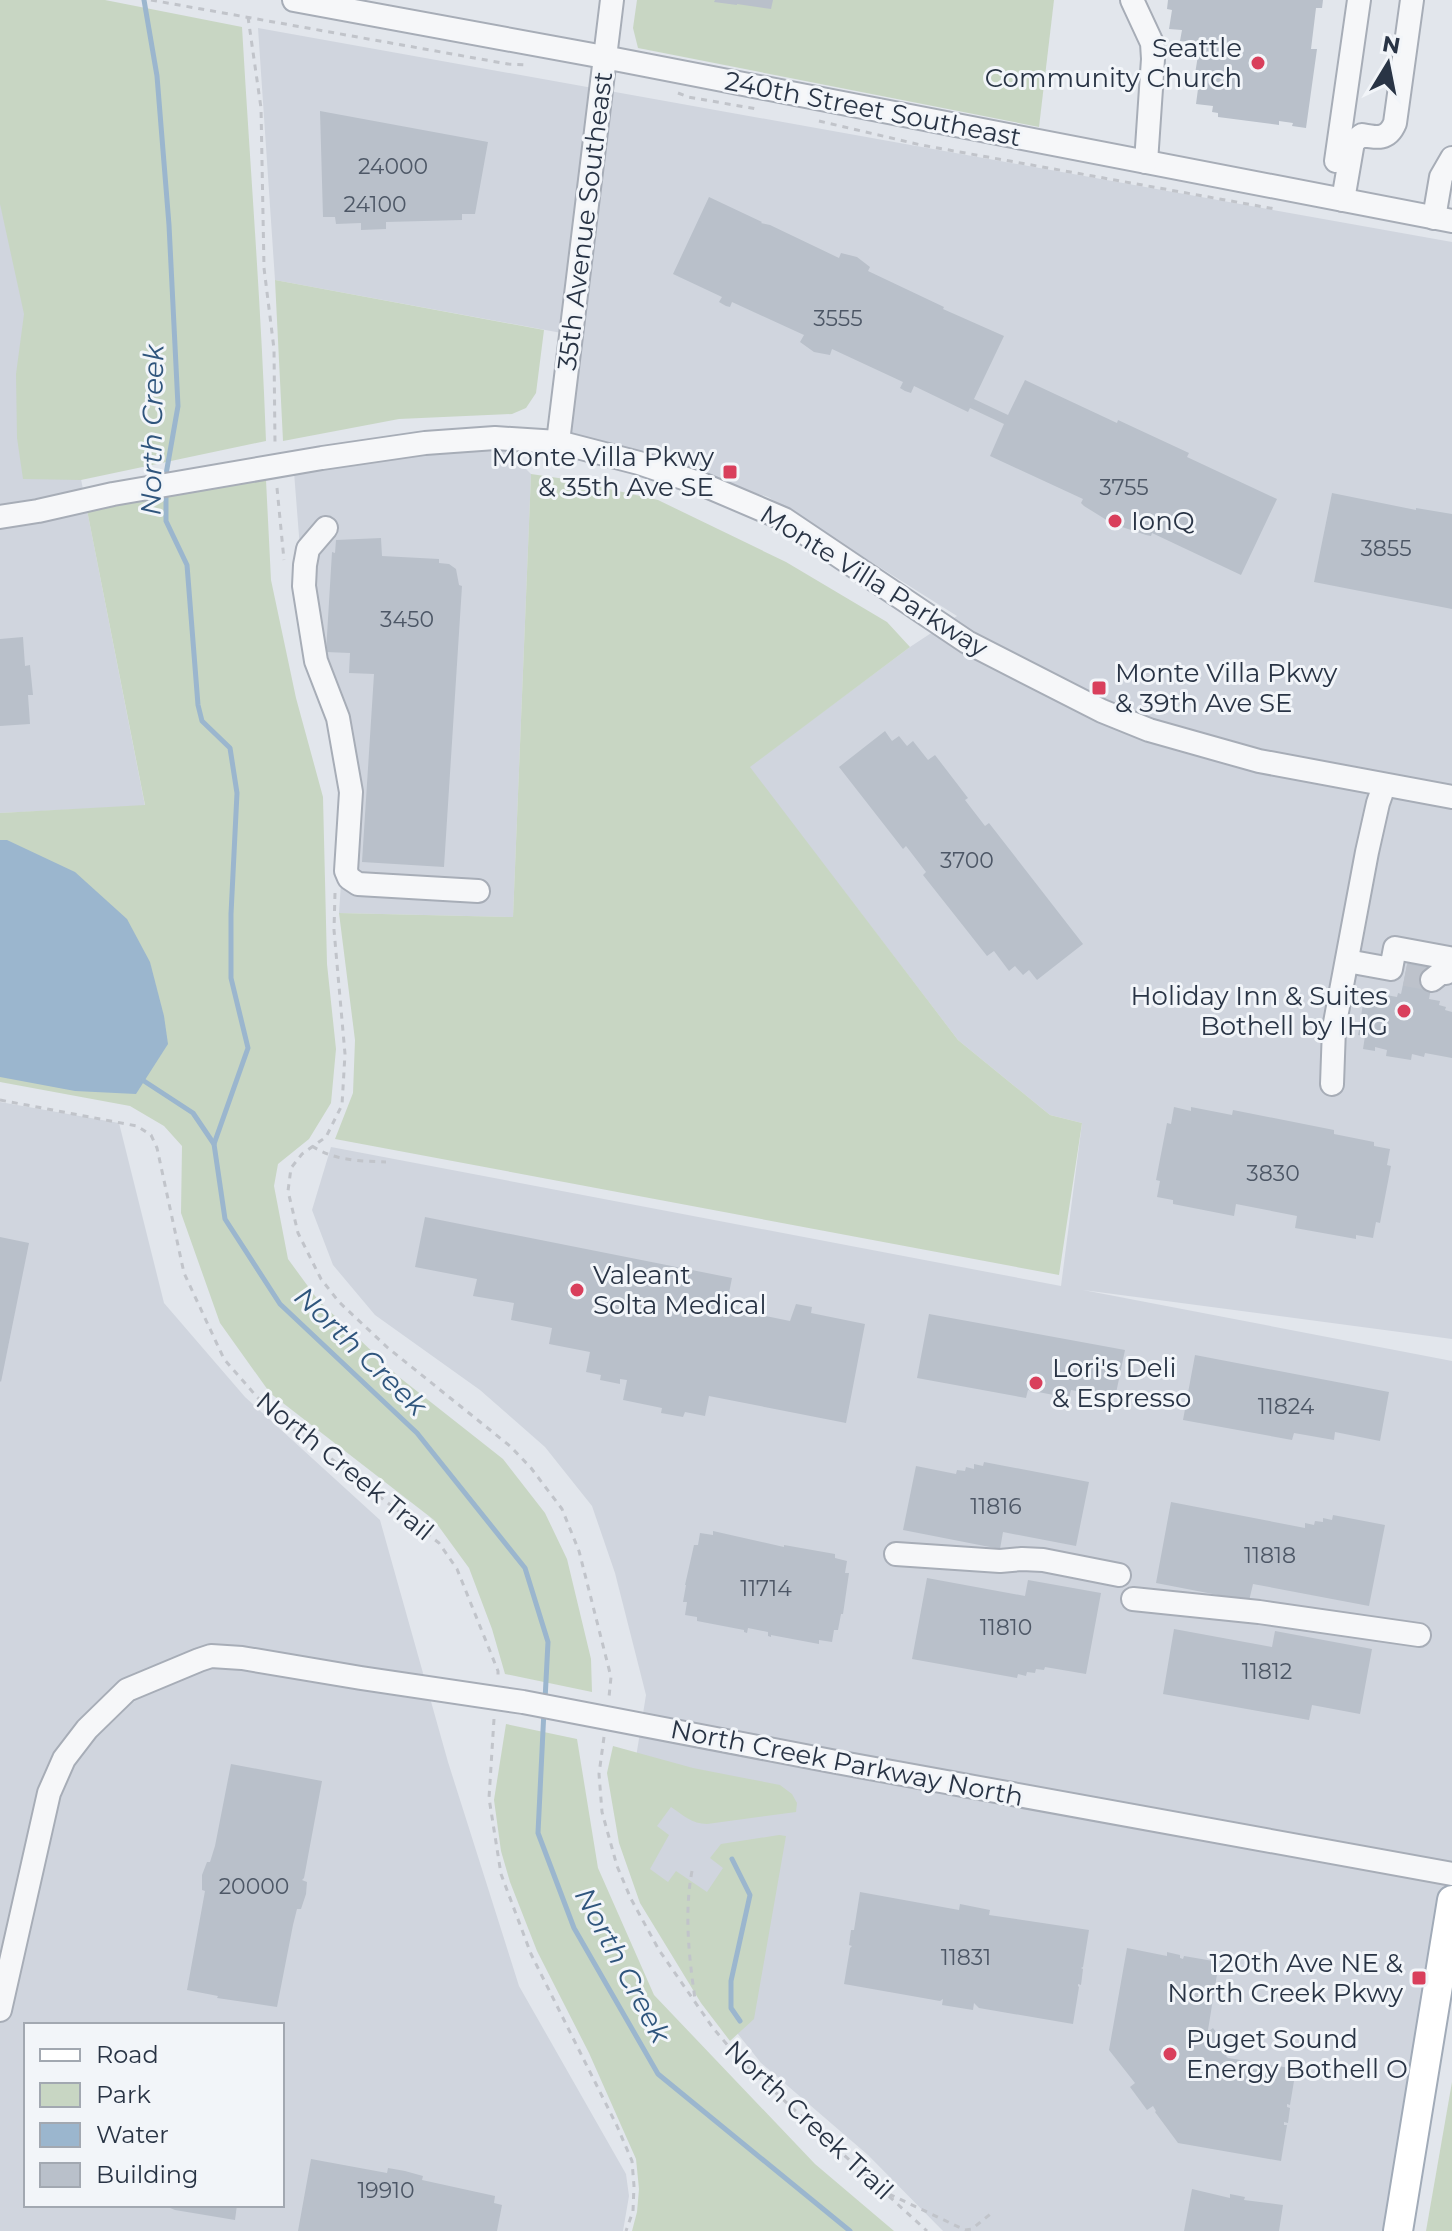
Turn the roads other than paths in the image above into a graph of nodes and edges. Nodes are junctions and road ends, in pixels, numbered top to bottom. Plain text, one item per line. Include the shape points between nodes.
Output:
1 (612, 0) edge
2 (1132, 0) edge
3 (1359, 0) edge
4 (1412, 0) edge
5 (305, 1) edge
6 (604, 57) junction
7 (1452, 158) edge
8 (1146, 162) junction
9 (1337, 198) junction
10 (1443, 220) edge
11 (558, 442) junction
12 (0, 517) edge
13 (326, 528) dead end
14 (1384, 786) junction
15 (1452, 797) edge
16 (478, 891) dead end
17 (1347, 961) junction
18 (1432, 980) dead end
19 (1332, 1084) dead end
20 (896, 1554) dead end
21 (1119, 1575) dead end
22 (1133, 1599) dead end
23 (1419, 1635) dead end
24 (1452, 1874) edge
25 (1452, 1900) edge
26 (0, 2010) edge
27 (1398, 2231) edge

1 - 6 street, 35th Avenue Southeast
2 - 8 street via 1152,43
3 - 9 street
4 - 9 street via 1395,123 1387,135 1362,135 1353,142
5 - 6 street, 240th Street Southeast
6 - 8 street, 240th Street Southeast
6 - 11 street, 35th Avenue Southeast
7 - 10 street via 1441,177
8 - 9 street, 240th Street Southeast
9 - 10 street, 240th Street Southeast
11 - 12 street, Monte Villa Parkway via 495,438 425,443
11 - 14 street, Monte Villa Parkway via 704,485 784,519 967,642 1102,711 1259,761
13 - 16 street via 308,549 304,586 316,661 345,746 351,792 346,871 358,884
14 - 15 street, Monte Villa Parkway
14 - 17 street
17 - 18 street via 1398,972 1395,948 1449,958 1446,973
17 - 19 street via 1334,1028
20 - 21 street via 1043,1560
22 - 23 street
24 - 26 street, North Creek Parkway North via 523,1702 211,1656 127,1690 64,1759 49,1793
25 - 27 main road

